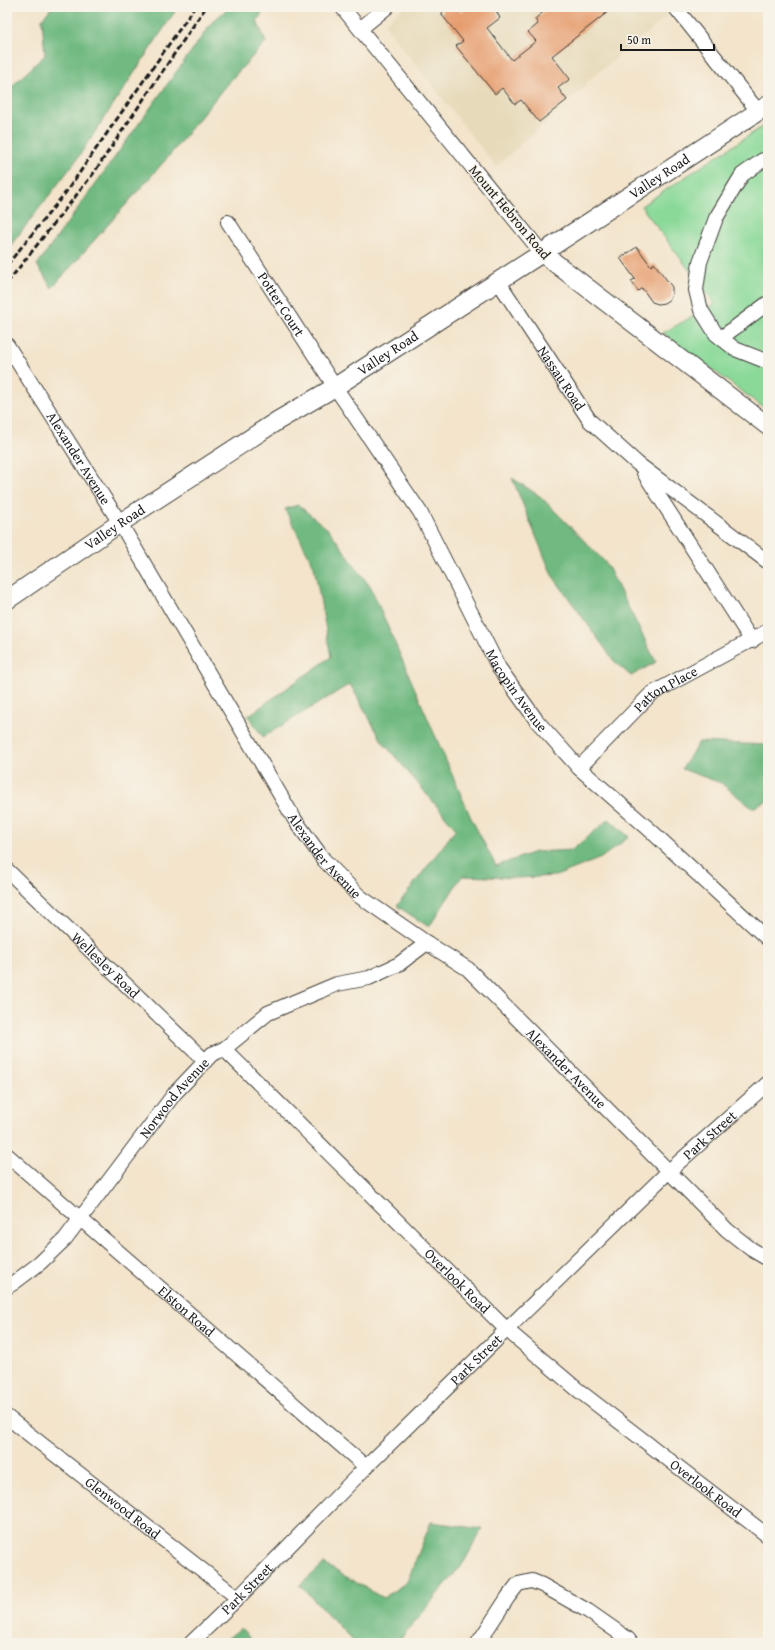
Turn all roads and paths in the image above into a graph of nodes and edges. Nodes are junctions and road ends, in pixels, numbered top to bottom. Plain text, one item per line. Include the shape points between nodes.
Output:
1 (342, 7) edge
2 (387, 7) edge
3 (674, 7) edge
4 (360, 29) junction
5 (763, 108) edge
6 (768, 159) edge
7 (228, 222) dead end
8 (542, 253) junction
9 (498, 281) junction
10 (768, 302) edge
11 (721, 338) junction
12 (7, 345) edge
13 (768, 362) edge
14 (335, 387) junction
15 (768, 426) edge
16 (638, 464) junction
17 (120, 523) junction
18 (768, 562) edge
19 (7, 600) edge
20 (768, 632) edge
21 (752, 641) junction
22 (579, 768) junction
23 (7, 870) edge
24 (768, 939) edge
25 (427, 943) junction
26 (224, 1049) junction
27 (205, 1061) junction
28 (768, 1083) edge
29 (7, 1155) edge
30 (669, 1171) junction
31 (79, 1219) junction
32 (768, 1259) edge
33 (7, 1287) edge
34 (506, 1329) junction
35 (7, 1417) edge
36 (366, 1468) junction
37 (768, 1536) edge
38 (238, 1598) junction
39 (191, 1643) edge
40 (478, 1643) edge
41 (631, 1643) edge

1 - 4 street, Mount Hebron Road
2 - 4 street
3 - 5 street
4 - 8 street, Mount Hebron Road
5 - 8 main road, Valley Road
6 - 11 street via 742,175 716,218 700,262 696,290 701,310
7 - 14 street, Potter Court
8 - 9 main road, Valley Road
8 - 15 main road, Mount Hebron Road
9 - 14 main road, Valley Road
9 - 16 street, Nassau Road via 590,421
10 - 11 street
11 - 13 street via 735,349
12 - 17 street, Alexander Avenue
14 - 17 main road, Valley Road via 277,421
14 - 22 street, Macopin Avenue via 420,512 499,668 537,721
16 - 18 street, Nassau Road
16 - 21 street, Nassau Road
17 - 19 main road, Valley Road
17 - 25 street, Alexander Avenue via 295,820 320,854 359,896
20 - 21 street, Patton Place
21 - 22 street, Patton Place via 652,694
22 - 24 street, Macopin Avenue
23 - 27 street, Wellesley Road
25 - 26 street, Norwood Avenue via 399,964 369,978 337,984 268,1013
25 - 30 street, Alexander Avenue via 468,969
26 - 27 street, Norwood Avenue via 212,1054
26 - 34 street, Overlook Road
27 - 31 street, Norwood Avenue via 175,1093
28 - 30 street, Park Street
29 - 31 street, Elston Road
30 - 32 street, Alexander Avenue via 727,1230
30 - 34 street, Park Street
31 - 33 street, Norwood Avenue via 65,1239 40,1263
31 - 36 street, Elston Road
34 - 36 street, Park Street
34 - 37 street, Overlook Road via 578,1390
35 - 38 street, Glenwood Road
36 - 38 street, Park Street
38 - 39 street, Park Street
40 - 41 street via 518,1584 532,1581 588,1611

